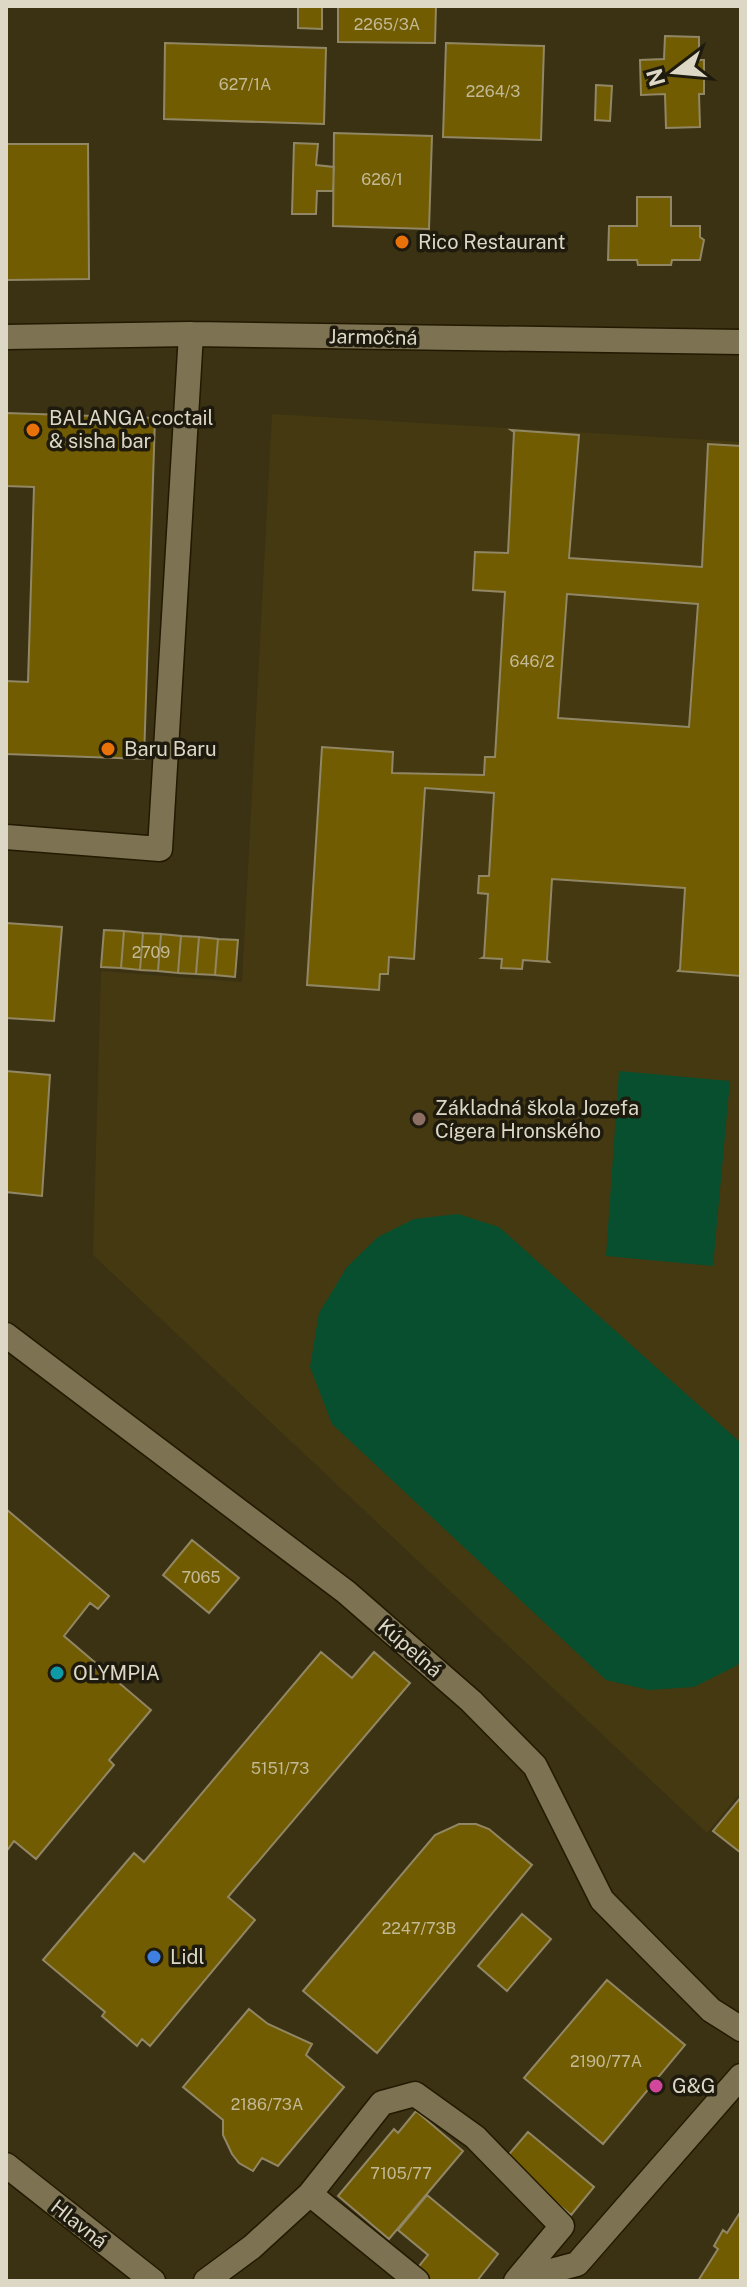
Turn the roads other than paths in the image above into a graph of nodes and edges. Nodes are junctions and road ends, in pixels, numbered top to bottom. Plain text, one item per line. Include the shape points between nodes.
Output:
1 (191, 334) junction
2 (6, 337) edge
3 (741, 342) edge
4 (6, 837) edge
5 (6, 1335) edge
6 (741, 2029) edge
7 (741, 2076) edge
8 (6, 2165) edge
9 (310, 2194) junction
10 (138, 2277) edge
11 (517, 2280) edge
12 (206, 2281) edge
13 (417, 2281) edge

1 - 2 street, Jarmočná
1 - 3 street, Jarmočná
1 - 4 street via 160,849
5 - 6 street, Kúpeľná via 346,1592 471,1701 535,1766 602,1900 711,2010
7 - 11 street via 577,2264
8 - 10 street, Hlavná
9 - 11 street via 382,2103 415,2094 475,2137 562,2226
9 - 12 street
9 - 13 street

